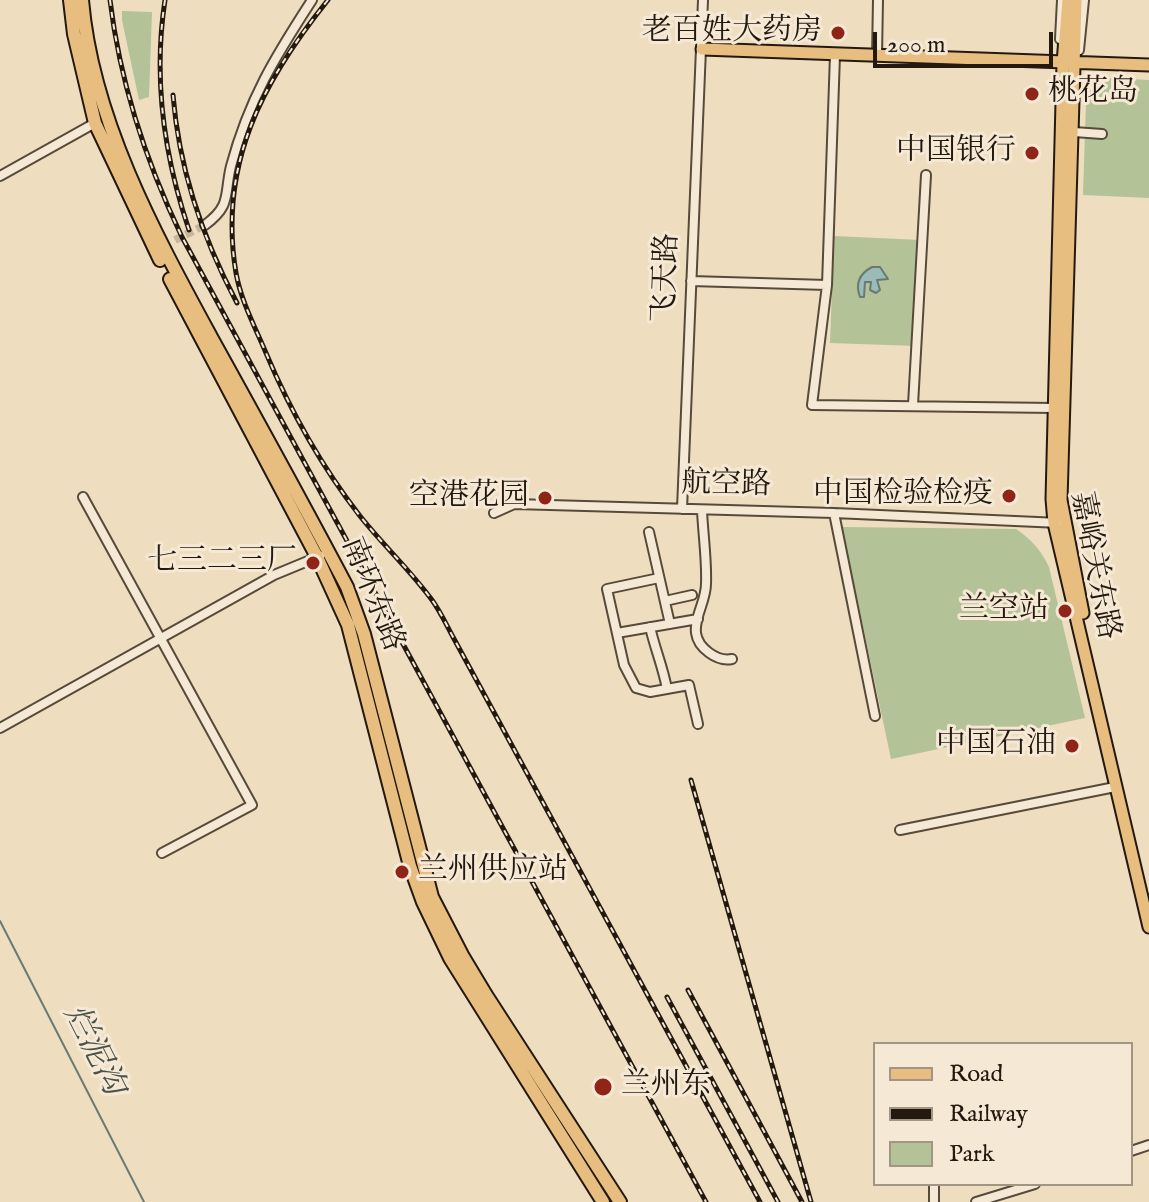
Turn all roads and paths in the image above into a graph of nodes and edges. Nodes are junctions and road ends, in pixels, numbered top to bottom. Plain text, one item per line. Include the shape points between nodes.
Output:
1 (70, 0) edge
2 (82, 0) edge
3 (312, 0) edge
4 (703, 0) edge
5 (878, 0) edge
6 (1062, 0) edge
7 (1068, 0) edge
8 (1076, 0) edge
9 (1084, 0) edge
10 (702, 49) junction
11 (835, 55) junction
12 (877, 56) junction
13 (1063, 63) junction
14 (1076, 63) junction
15 (1149, 65) edge
16 (95, 123) junction
17 (1074, 132) junction
18 (1102, 134) dead end
19 (926, 175) dead end
20 (0, 176) edge
21 (205, 225) tunnel mouth
22 (175, 240) tunnel mouth
23 (161, 245) junction
24 (691, 281) junction
25 (827, 285) junction
26 (913, 405) junction
27 (1055, 408) junction
28 (83, 497) dead end
29 (682, 509) junction
30 (702, 510) junction
31 (494, 513) dead end
32 (834, 513) junction
33 (1059, 523) junction
34 (649, 532) dead end
35 (323, 554) junction
36 (659, 578) junction
37 (692, 595) dead end
38 (665, 601) junction
39 (698, 619) junction
40 (670, 624) junction
41 (650, 627) junction
42 (617, 633) junction
43 (160, 637) junction
44 (732, 659) dead end
45 (667, 689) junction
46 (875, 716) dead end
47 (698, 724) dead end
48 (0, 728) edge
49 (1115, 787) junction
50 (900, 830) dead end
51 (162, 853) dead end
52 (1149, 895) edge
53 (1149, 927) edge
54 (580, 1142) junction
55 (568, 1150) junction
56 (1030, 1186) edge
57 (993, 1200) edge
58 (603, 1202) edge
59 (620, 1202) edge
60 (976, 1202) edge

1 - 16 highway, 南环东路
2 - 23 highway, 南环东路 via 91,62 108,116
3 - 21 street via 260,82 232,163 223,210
4 - 10 street, 飞天路
5 - 12 street
6 - 13 street
7 - 13 main road, 嘉峪关东路
8 - 14 main road, 嘉峪关东路
9 - 14 street
10 - 11 main road
10 - 24 street, 飞天路
11 - 12 main road
11 - 25 street
12 - 13 main road
13 - 14 main road
13 - 27 main road, 嘉峪关东路
14 - 15 main road
14 - 17 main road, 嘉峪关东路
16 - 20 street
16 - 35 highway, 南环东路 via 150,242
17 - 18 street
17 - 33 main road, 嘉峪关东路
19 - 26 street
22 - 23 street
23 - 35 highway, 南环东路
24 - 25 street
24 - 29 street, 飞天路
25 - 26 street via 812,405
26 - 27 street
27 - 33 main road, 嘉峪关东路 via 1052,499
28 - 43 street
29 - 30 street, 航空路
29 - 31 street, 航空路 via 514,504
30 - 32 street, 航空路
30 - 39 street via 706,586
32 - 33 street, 航空路
32 - 46 street
33 - 49 main road, 嘉峪关东路
33 - 52 main road, 嘉峪关东路
34 - 36 street
35 - 43 street
35 - 54 highway, 南环东路 via 347,587 364,634 432,897 462,955
35 - 55 highway, 南环东路 via 348,625 423,902 450,958
36 - 38 street
36 - 42 street via 607,589
37 - 38 street
38 - 40 street
39 - 40 street
39 - 44 street via 702,647 721,660
40 - 41 street
41 - 42 street
41 - 45 street
42 - 45 street via 636,688
43 - 48 street
43 - 51 street via 252,805
45 - 47 street via 689,685
49 - 50 street
49 - 53 main road, 嘉峪关东路
54 - 55 highway
54 - 59 highway, 南环东路
55 - 58 highway, 南环东路
56 - 57 street
57 - 60 street

